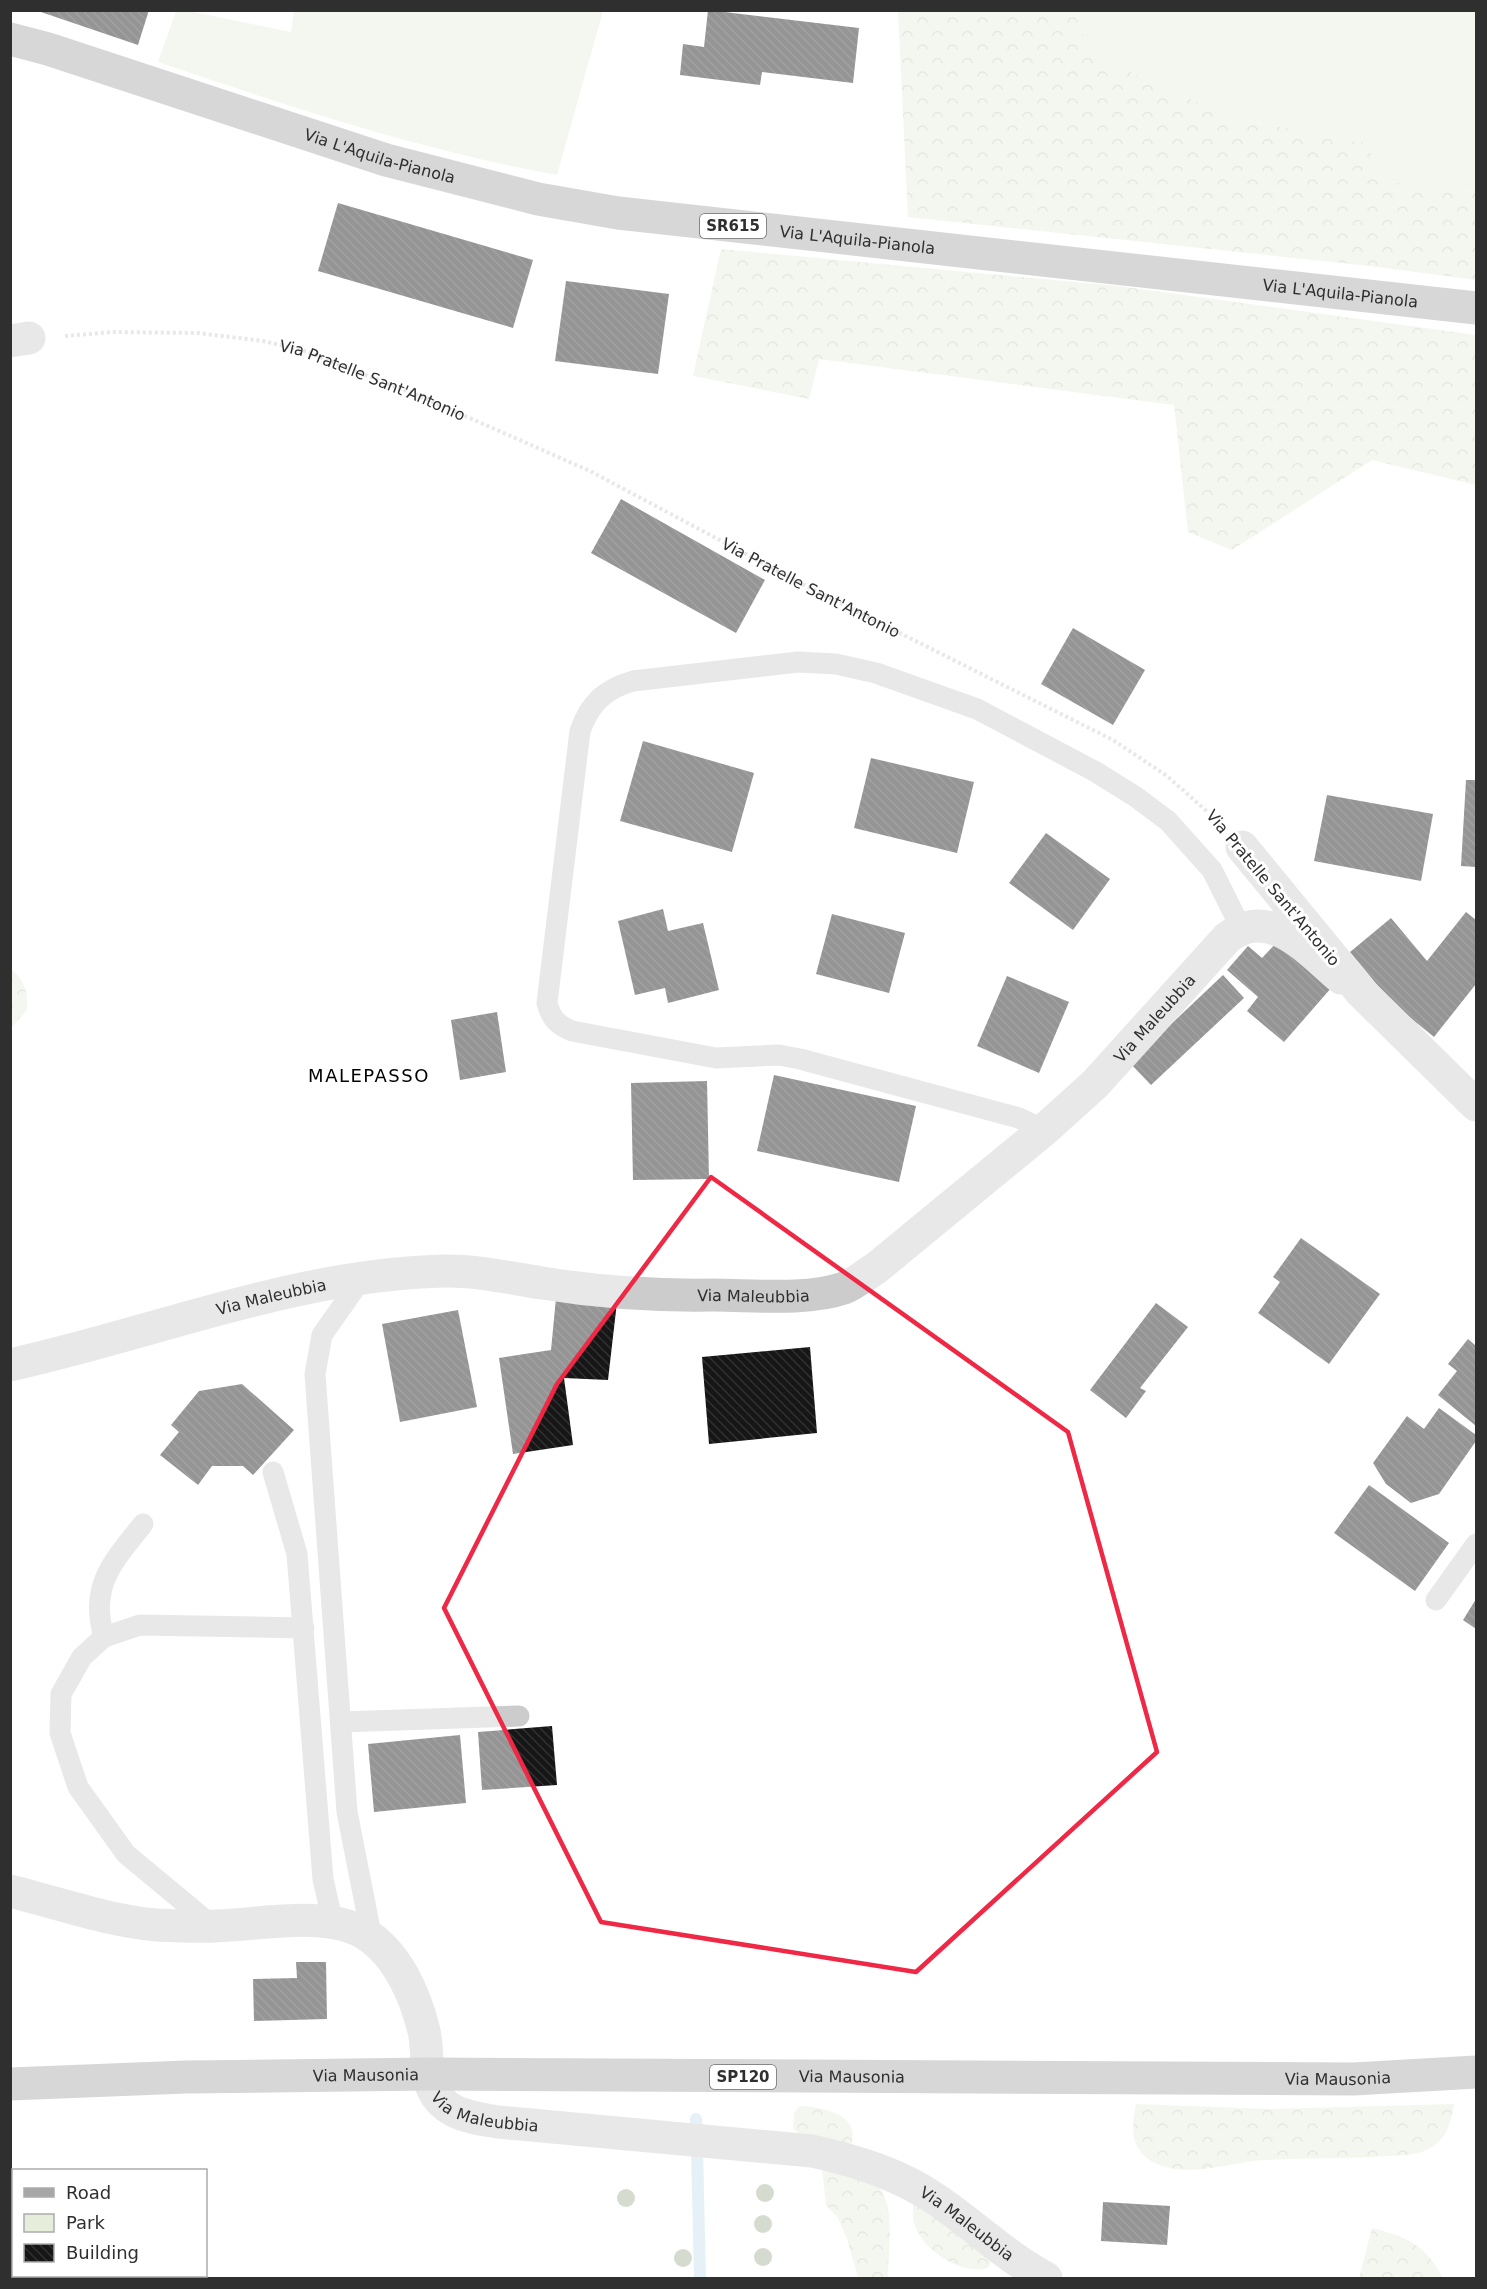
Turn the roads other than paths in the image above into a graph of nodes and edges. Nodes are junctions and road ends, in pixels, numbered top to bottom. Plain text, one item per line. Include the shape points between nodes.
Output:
1 (10, 39) edge
2 (1476, 308) edge
3 (1242, 847) road end
4 (1241, 928) junction
5 (1348, 977) junction
6 (1476, 1105) edge
7 (1044, 1130) junction
8 (357, 1280) junction
9 (10, 1365) edge
10 (273, 1472) dead end
11 (143, 1524) dead end
12 (1476, 1544) edge
13 (1436, 1600) dead end
14 (304, 1628) junction
15 (105, 1637) junction
16 (519, 1716) dead end
17 (341, 1722) junction
18 (10, 1891) edge
19 (333, 1923) junction
20 (214, 1927) junction
21 (372, 1939) junction
22 (1476, 2072) edge
23 (428, 2074) junction
24 (10, 2084) edge
25 (1046, 2278) edge

1 - 2 main road, Via L'Aquila-Pianola / SR615 via 386,160 549,201 618,213
3 - 5 street, Via Pratelle Sant'Antonio
4 - 5 street via 1260,924 1279,929 1341,978
4 - 7 street, Via Maleubbia via 1227,938 1095,1084
4 - 7 lane via 1212,870 1168,821 1096,772 977,708 876,673 836,664 798,662 633,681 601,695 588,710 578,742 547,1003 560,1026 716,1058 779,1055 800,1059 1019,1118
5 - 6 street, Via Pratelle Sant'Antonio
7 - 8 street, Via Maleubbia via 875,1269 844,1288 813,1294 679,1295 445,1271
8 - 9 street, Via Maleubbia via 243,1301
8 - 17 lane via 322,1335 315,1374
10 - 14 lane via 297,1554
11 - 15 lane via 108,1568 100,1591 99,1618
12 - 13 lane
14 - 15 lane via 140,1624
14 - 19 lane via 323,1879
15 - 20 lane via 82,1657 61,1694 60,1733 78,1787 126,1854
16 - 17 lane
17 - 21 lane via 347,1812
18 - 20 street, Via Maleubbia via 124,1920
19 - 20 street, Via Maleubbia via 314,1920
19 - 21 street, Via Maleubbia
21 - 23 street, Via Maleubbia via 398,1963 424,2031
22 - 23 main road, Via Mausonia / SP120 via 1354,2079
23 - 24 main road, Via Mausonia / SP120
23 - 25 street, Via Maleubbia via 434,2093 462,2116 812,2151 852,2160 905,2180 935,2198

